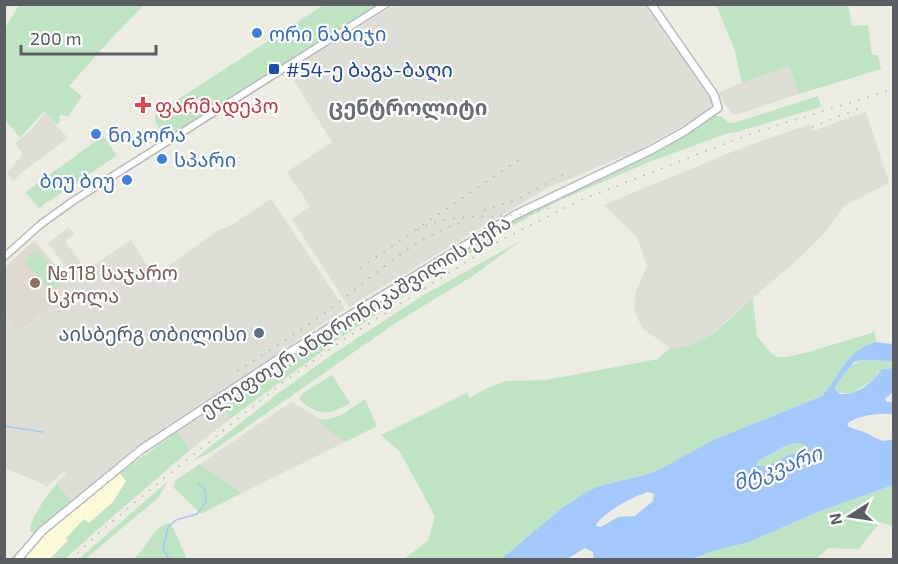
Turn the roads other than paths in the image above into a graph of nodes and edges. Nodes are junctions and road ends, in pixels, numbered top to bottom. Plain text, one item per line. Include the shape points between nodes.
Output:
1 (386, 4) edge
2 (651, 4) edge
3 (4, 257) edge
4 (17, 560) edge

1 - 3 street via 92,188 41,224
2 - 4 main road, ელეფთერ ანდრონიკაშვილის ქუჩა via 714,95 718,108 651,150 516,214 277,360 142,449 42,531

